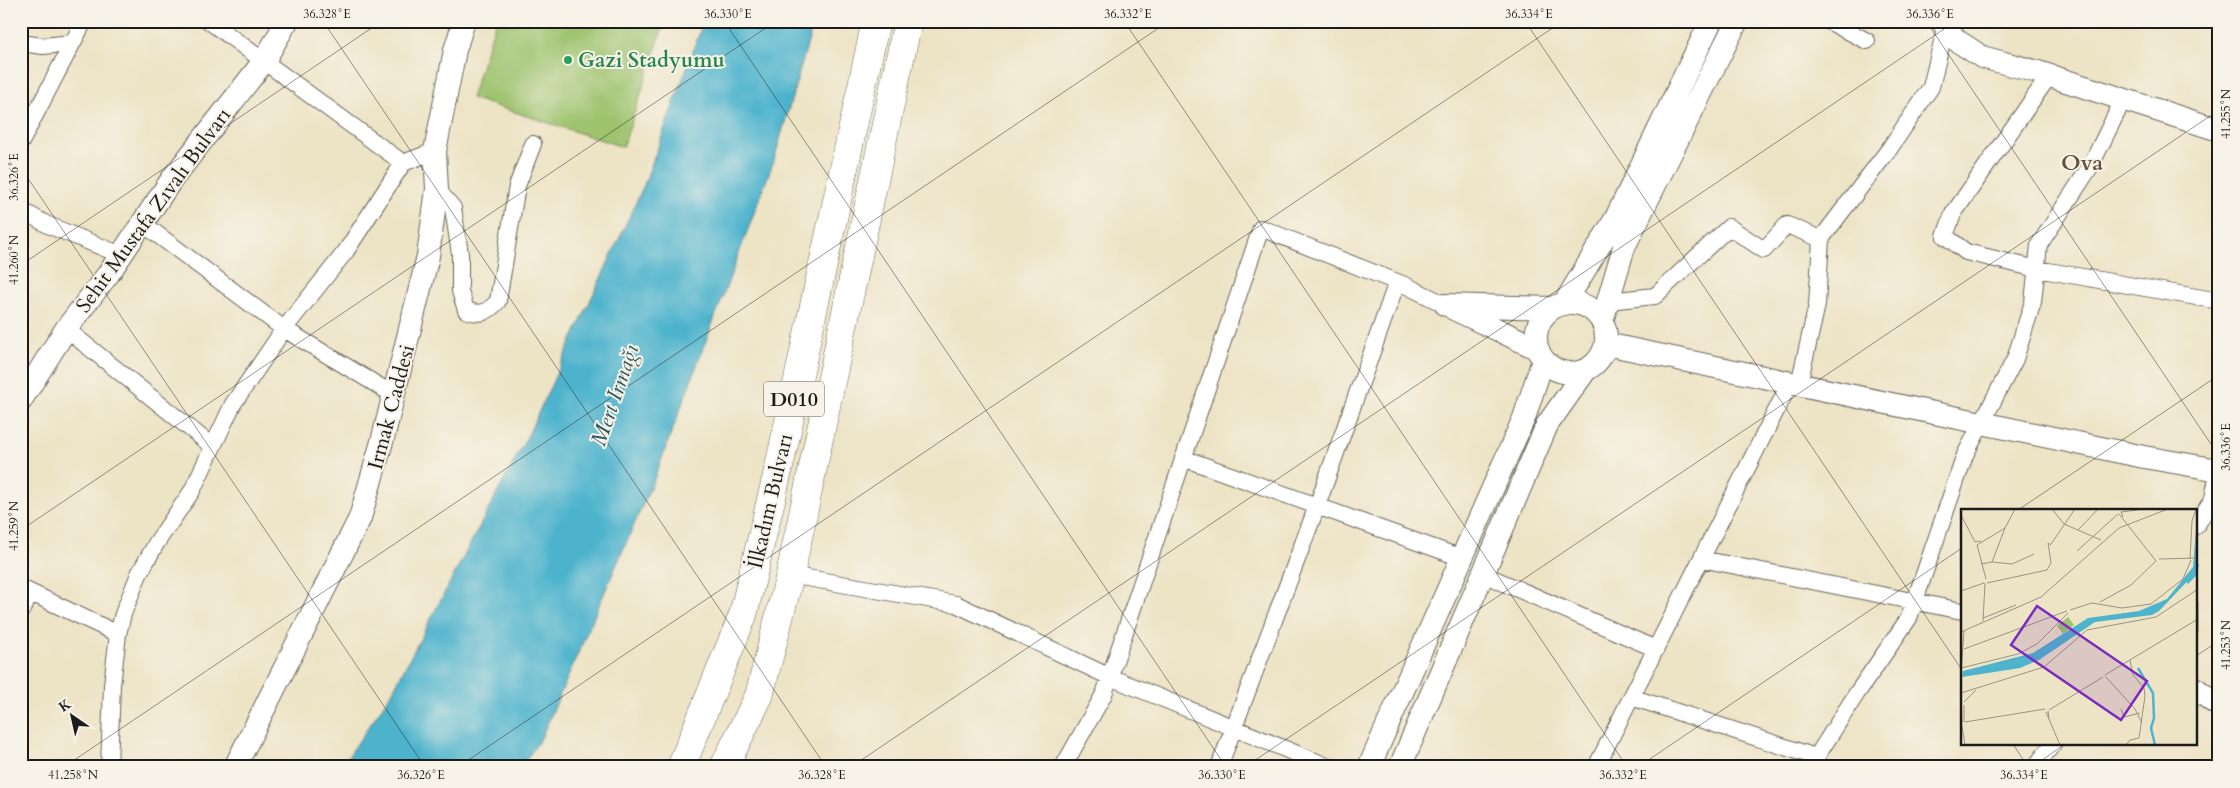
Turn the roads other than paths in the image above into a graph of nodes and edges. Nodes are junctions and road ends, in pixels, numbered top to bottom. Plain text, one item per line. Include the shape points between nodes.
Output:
1 (84, 21) edge
2 (209, 21) edge
3 (287, 21) edge
4 (464, 21) edge
5 (876, 21) edge
6 (908, 21) edge
7 (1711, 21) edge
8 (1737, 21) edge
9 (1828, 21) edge
10 (1945, 23) edge
11 (1867, 41) dead end
12 (72, 43) junction
13 (21, 44) edge
14 (264, 61) junction
15 (2049, 76) junction
16 (2123, 100) junction
17 (2219, 130) edge
18 (21, 142) edge
19 (534, 144) dead end
20 (435, 150) junction
21 (403, 163) junction
22 (437, 189) junction
23 (21, 210) edge
24 (142, 223) junction
25 (1821, 239) junction
26 (121, 255) junction
27 (2036, 269) junction
28 (1397, 282) junction
29 (2219, 301) edge
30 (1446, 305) junction
31 (1559, 306) junction
32 (1605, 311) junction
33 (284, 329) junction
34 (66, 330) junction
35 (1606, 344) junction
36 (1540, 355) junction
37 (1585, 371) junction
38 (1795, 383) junction
39 (394, 396) junction
40 (21, 400) edge
41 (1983, 423) junction
42 (212, 446) junction
43 (1183, 458) junction
44 (2219, 469) edge
45 (1317, 506) junction
46 (2198, 523) edge
47 (1462, 558) junction
48 (1701, 559) junction
49 (1483, 574) junction
50 (790, 575) junction
51 (26, 591) edge
52 (1914, 602) junction
53 (21, 611) edge
54 (1961, 611) edge
55 (118, 634) junction
56 (1656, 649) junction
57 (1110, 677) junction
58 (2198, 690) edge
59 (1631, 697) junction
60 (2219, 706) edge
61 (1235, 728) junction
62 (2052, 746) edge
63 (1813, 762) edge
64 (109, 767) edge
65 (235, 767) edge
66 (681, 767) edge
67 (724, 767) edge
68 (1063, 767) edge
69 (1219, 767) edge
70 (1330, 767) edge
71 (1369, 767) edge
72 (1400, 767) edge
73 (1596, 767) edge
74 (2036, 767) edge

1 - 12 street
2 - 14 street
3 - 14 street, Sehit Mustafa Zıvalı Bulvarı
4 - 20 street, Irmak Caddesi
5 - 66 highway, İlkadım Bulvarı / D010 via 779,467 743,615
6 - 50 highway, İlkadım Bulvarı / D010
7 - 31 street via 1616,218
8 - 32 street via 1624,247
9 - 11 street
10 - 15 street via 1956,40 1982,57
10 - 25 street via 1931,88
12 - 13 street
12 - 18 street
14 - 21 street
14 - 24 street, Sehit Mustafa Zıvalı Bulvarı via 172,179
15 - 16 street
15 - 27 street via 1953,214 1946,236 1966,252
16 - 17 street
16 - 27 street via 2090,167 2039,245
19 - 22 street via 517,186 498,301 488,312 476,314 466,310 460,291 460,254 453,208
20 - 21 street
20 - 22 street, Irmak Caddesi
21 - 33 street via 346,251
22 - 39 street, Irmak Caddesi via 428,256
23 - 26 street
24 - 26 street, Sehit Mustafa Zıvalı Bulvarı
24 - 33 street
25 - 32 street via 1787,225 1764,250 1729,227 1655,296
25 - 38 street via 1817,305
26 - 34 street, Sehit Mustafa Zıvalı Bulvarı
27 - 29 street
27 - 41 street via 2033,302 2015,358
28 - 30 street
28 - 43 street via 1261,228
28 - 45 street
30 - 31 street
30 - 36 street
31 - 32 street via 1575,303 1595,312
31 - 36 street via 1544,316 1538,326 1536,338
32 - 35 street
33 - 39 street
33 - 42 street via 233,404
34 - 40 street, Sehit Mustafa Zıvalı Bulvarı
34 - 42 street
35 - 37 street via 1595,365
35 - 38 street
36 - 37 street via 1551,368 1562,373
36 - 47 street via 1524,418
37 - 49 street via 1547,425
38 - 41 street
38 - 48 street
39 - 65 street, Irmak Caddesi via 360,518
41 - 44 street
41 - 52 street via 1965,455
42 - 55 street via 192,491 139,574
43 - 45 street
43 - 57 street
44 - 46 street via 2213,498
45 - 47 street
45 - 61 street
47 - 71 street
48 - 52 street
48 - 56 street
49 - 56 street
49 - 72 street
50 - 57 street via 956,604
50 - 67 highway, İlkadım Bulvarı / D010 via 759,696
51 - 53 street
51 - 55 street
52 - 54 street
52 - 63 street via 1909,618
55 - 64 street via 112,685
56 - 59 street
57 - 61 street
57 - 68 street via 1104,694
58 - 60 street
59 - 63 street
59 - 73 street
61 - 69 street
61 - 70 street
62 - 74 street

